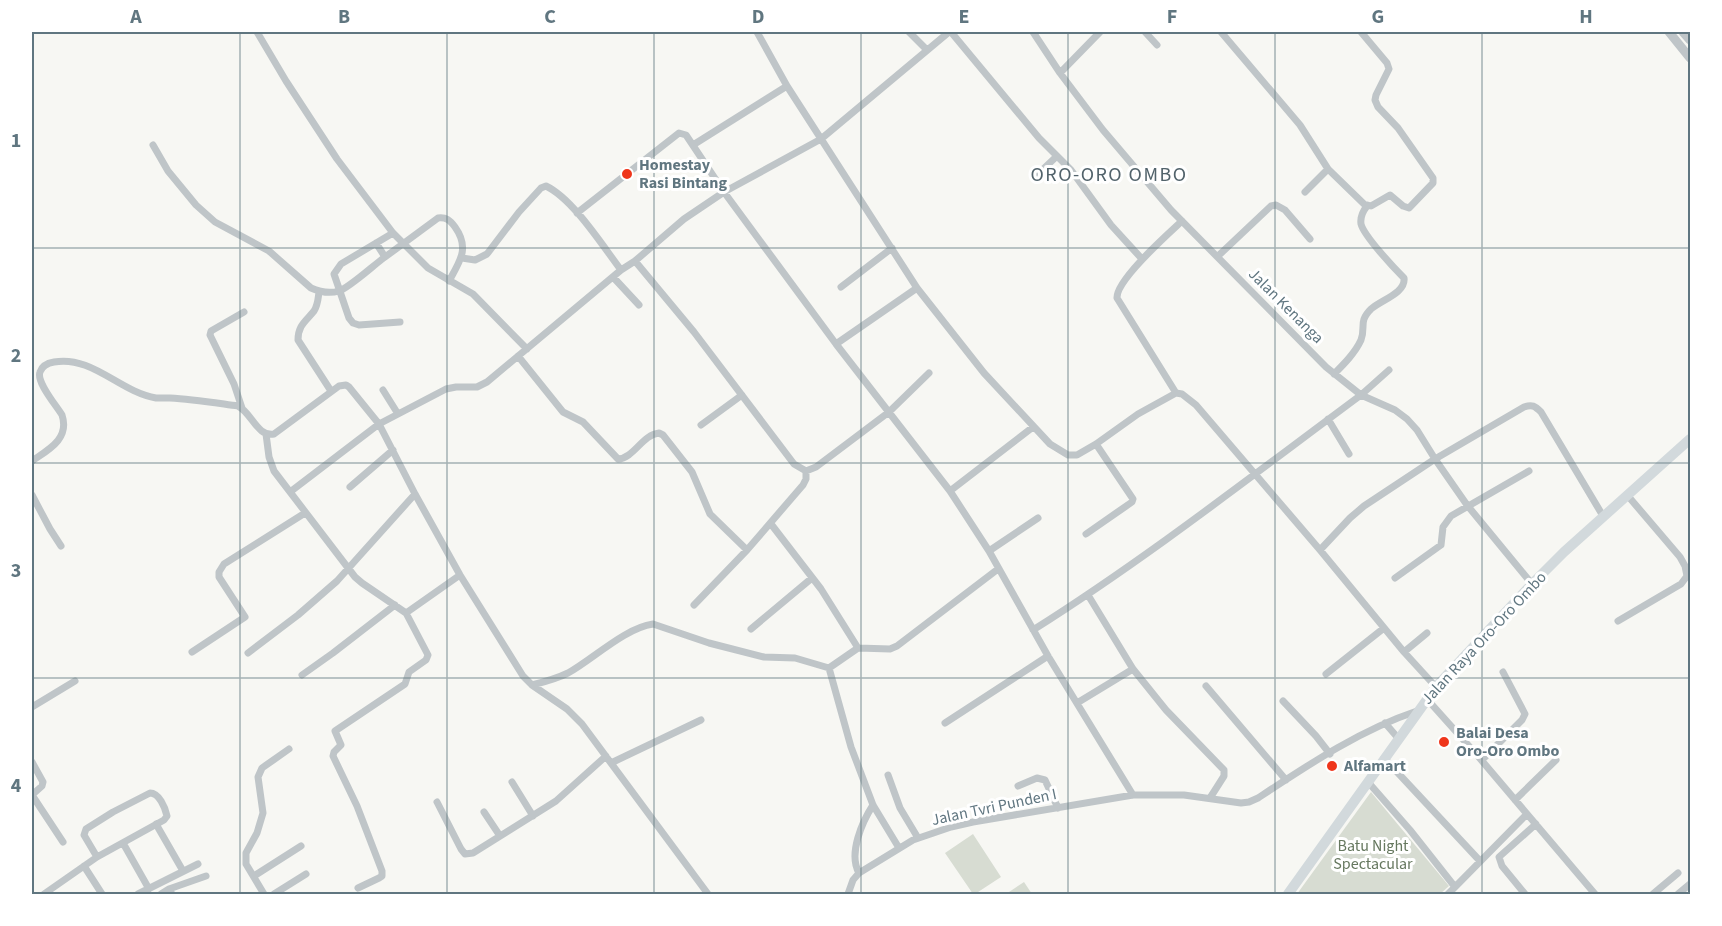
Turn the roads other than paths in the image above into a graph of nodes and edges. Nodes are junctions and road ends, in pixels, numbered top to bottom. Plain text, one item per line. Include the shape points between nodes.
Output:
1 (257, 32) edge
2 (757, 32) edge
3 (909, 32) edge
4 (950, 32) edge
5 (1033, 32) edge
6 (1100, 32) edge
7 (1144, 32) edge
8 (1221, 32) edge
9 (1361, 32) edge
10 (1669, 32) edge
11 (1683, 32) edge
12 (1690, 40) edge
13 (1156, 45) dead end
14 (926, 50) junction
15 (1690, 58) edge
16 (1060, 73) junction
17 (787, 86) junction
18 (821, 139) junction
19 (153, 145) dead end
20 (693, 145) junction
21 (1058, 156) junction
22 (1328, 169) junction
23 (1038, 175) dead end
24 (724, 192) junction
25 (1305, 192) dead end
26 (1367, 206) junction
27 (577, 213) junction
28 (1182, 221) junction
29 (393, 233) junction
30 (1310, 239) dead end
31 (376, 243) junction
32 (404, 244) junction
33 (892, 248) junction
34 (1218, 256) junction
35 (385, 257) junction
36 (462, 258) junction
37 (1142, 259) junction
38 (635, 261) junction
39 (621, 270) junction
40 (613, 277) junction
41 (449, 281) junction
42 (841, 287) dead end
43 (917, 288) junction
44 (340, 291) junction
45 (319, 292) junction
46 (639, 304) dead end
47 (244, 312) dead end
48 (400, 321) dead end
49 (836, 344) junction
50 (527, 349) junction
51 (518, 356) junction
52 (1389, 370) dead end
53 (929, 373) dead end
54 (1334, 374) junction
55 (383, 390) dead end
56 (331, 391) junction
57 (1176, 393) junction
58 (742, 395) junction
59 (1361, 395) junction
60 (242, 408) junction
61 (889, 412) junction
62 (398, 414) junction
63 (1328, 419) junction
64 (379, 424) junction
65 (701, 425) dead end
66 (1033, 427) junction
67 (266, 434) junction
68 (1690, 440) edge
69 (1096, 444) junction
70 (393, 450) junction
71 (1349, 454) dead end
72 (1435, 459) junction
73 (32, 461) edge
74 (806, 471) junction
75 (1529, 471) dead end
76 (1254, 474) junction
77 (350, 488) dead end
78 (950, 491) junction
79 (290, 492) junction
80 (415, 494) junction
81 (32, 495) edge
82 (1628, 496) junction
83 (1467, 505) junction
84 (305, 513) junction
85 (1603, 516) junction
86 (1038, 518) dead end
87 (771, 524) junction
88 (1086, 534) dead end
89 (61, 546) dead end
90 (747, 550) junction
91 (1320, 550) junction
92 (989, 551) junction
93 (348, 569) junction
94 (998, 569) junction
95 (459, 575) junction
96 (812, 578) junction
97 (1395, 578) dead end
98 (1532, 584) junction
99 (1088, 595) junction
100 (395, 605) junction
101 (693, 605) dead end
102 (406, 613) junction
103 (1618, 621) dead end
104 (1384, 628) junction
105 (751, 629) dead end
106 (1033, 630) junction
107 (1427, 633) dead end
108 (858, 648) junction
109 (192, 652) dead end
110 (1404, 652) junction
111 (248, 653) dead end
112 (1048, 656) junction
113 (829, 668) junction
114 (1133, 669) junction
115 (1503, 672) dead end
116 (1326, 674) dead end
117 (302, 675) dead end
118 (75, 681) dead end
119 (532, 685) junction
120 (1206, 686) dead end
121 (1436, 687) junction
122 (1426, 698) junction
123 (1283, 701) dead end
124 (1077, 703) junction
125 (32, 707) edge
126 (1417, 711) junction
127 (701, 720) dead end
128 (945, 723) dead end
129 (1385, 723) junction
130 (1398, 738) junction
131 (289, 749) dead end
132 (1330, 754) junction
133 (606, 756) junction
134 (1384, 758) junction
135 (1482, 760) junction
136 (1556, 760) dead end
137 (32, 762) edge
138 (611, 763) junction
139 (888, 775) dead end
140 (1286, 780) junction
141 (512, 782) dead end
142 (1368, 782) junction
143 (1018, 786) dead end
144 (32, 795) edge
145 (1133, 795) junction
146 (1210, 798) junction
147 (1515, 800) junction
148 (437, 802) dead end
149 (873, 805) junction
150 (1058, 808) junction
151 (484, 813) dead end
152 (1527, 814) junction
153 (533, 816) junction
154 (156, 824) junction
155 (1536, 824) junction
156 (500, 836) junction
157 (918, 838) junction
158 (63, 842) dead end
159 (123, 843) junction
160 (301, 846) dead end
161 (899, 848) junction
162 (97, 857) junction
163 (1480, 861) junction
164 (198, 864) dead end
165 (84, 866) junction
166 (183, 872) junction
167 (306, 873) dead end
168 (859, 873) junction
169 (1678, 873) dead end
170 (206, 876) dead end
171 (254, 876) junction
172 (1690, 884) edge
173 (1455, 886) junction
174 (358, 888) dead end
175 (149, 889) junction
176 (171, 892) edge
177 (44, 894) edge
178 (102, 894) edge
179 (138, 894) edge
180 (161, 894) edge
181 (264, 894) edge
182 (274, 894) edge
183 (708, 894) edge
184 (848, 894) edge
185 (1288, 894) edge
186 (1448, 894) edge
187 (1525, 894) edge
188 (1595, 894) edge
189 (1653, 894) edge
190 (1678, 894) edge

1 - 29 street via 338,159
2 - 17 street
3 - 14 street
4 - 14 street
4 - 21 street
5 - 16 street, Jalan Kenanga
6 - 16 street
7 - 13 street
8 - 22 street via 1300,125
9 - 26 street via 1389,69 1376,95 1376,104 1398,128 1433,183 1409,208 1390,195
10 - 15 street
11 - 12 street
14 - 18 street
16 - 28 street, Jalan Kenanga via 1103,130
17 - 18 street
17 - 20 street
18 - 24 street
18 - 33 street
19 - 45 street via 168,171 215,222 269,251
20 - 24 street
20 - 27 street via 686,135 679,133
21 - 23 street
21 - 37 street
22 - 25 street
22 - 26 street
24 - 38 street via 684,219
24 - 49 street
26 - 54 street via 1362,212 1362,228 1405,282 1365,317 1360,342
27 - 36 street via 548,187 543,187 487,254 475,260
27 - 39 street
28 - 34 street, Jalan Kenanga
28 - 37 street
29 - 31 street
29 - 32 street
30 - 34 street via 1276,205
31 - 35 street
31 - 44 street via 336,269
32 - 35 street
32 - 36 street via 442,217 452,223 461,237
32 - 41 street via 428,268
33 - 42 street
33 - 43 street
34 - 54 street, Jalan Kenanga
35 - 44 street
36 - 41 street
37 - 57 street via 1118,290 1117,298
38 - 39 street
38 - 58 street
39 - 40 street
40 - 46 street
40 - 50 street
41 - 50 street via 473,294
43 - 49 street
43 - 66 street
44 - 45 street
44 - 48 street via 353,323
45 - 56 street via 315,310 301,323 298,340
47 - 60 street via 210,335
49 - 61 street
50 - 51 street
51 - 62 street via 481,385 446,389
51 - 90 street via 563,412 583,422 618,459 651,435 663,435 692,472 711,514
52 - 59 street
53 - 61 street
54 - 59 street, Jalan Kenanga
55 - 62 street
56 - 64 street via 339,386 349,387
56 - 67 street via 274,434
57 - 69 street
57 - 76 street via 1196,405
58 - 65 street
58 - 74 street via 794,464
59 - 63 street
59 - 72 street, Jalan Kenanga via 1407,419
60 - 67 street
60 - 73 street via 155,398 86,366 50,362 40,369 40,383 62,416 63,433
61 - 74 street
61 - 78 street
62 - 64 street
63 - 71 street
63 - 76 street
64 - 70 street
64 - 79 street
66 - 69 street via 1068,455
66 - 78 street
67 - 79 street via 271,464
68 - 82 main road, Jalan Raya Oro-Oro Ombo
69 - 88 street via 1133,499
70 - 77 street
70 - 80 street
72 - 83 street, Jalan Kenanga
72 - 85 street via 1524,407 1533,406 1541,412
72 - 91 street via 1357,512
74 - 87 street via 803,485
75 - 83 street
76 - 91 street
76 - 99 street
78 - 92 street
79 - 84 street
80 - 93 street
80 - 95 street
81 - 89 street
82 - 85 main road, Jalan Raya Oro-Oro Ombo
82 - 103 street via 1680,557 1687,576 1682,584
83 - 97 street via 1446,522 1441,545
83 - 98 street, Jalan Kenanga
84 - 93 street
84 - 109 street via 224,564 219,577 245,617
85 - 98 main road, Jalan Raya Oro-Oro Ombo
86 - 92 street
87 - 90 street
87 - 96 street
90 - 101 street
91 - 104 street
92 - 94 street
93 - 100 street via 362,584
93 - 111 street via 323,594
94 - 106 street
94 - 108 street via 897,646
95 - 102 street
95 - 119 street
96 - 105 street
96 - 108 street
98 - 121 main road, Jalan Raya Oro-Oro Ombo
99 - 106 street
99 - 114 street
100 - 102 street
100 - 117 street
102 - 174 street via 427,650 426,660 409,672 405,684 335,730 341,745 333,756 382,871 382,876
104 - 110 street
104 - 116 street
106 - 112 street
107 - 110 street
108 - 113 street
110 - 121 street
112 - 124 street
112 - 128 street
113 - 119 street via 800,659 764,657 653,624 629,633 556,679
113 - 149 street via 851,747
114 - 124 street
114 - 146 street via 1224,770
115 - 135 street via 1525,714
118 - 125 street
119 - 133 street via 567,709
120 - 140 street
121 - 122 main road, Jalan Raya Oro-Oro Ombo
122 - 126 main road, Jalan Raya Oro-Oro Ombo
122 - 135 street
123 - 132 street
124 - 145 street
126 - 129 street, Jalan Tvri Punden I
126 - 130 main road, Jalan Raya Oro-Oro Ombo
127 - 138 street
129 - 130 street
129 - 132 street, Jalan Tvri Punden I
130 - 134 main road, Jalan Raya Oro-Oro Ombo
131 - 171 street via 262,768 258,777 263,813 246,853 246,864
132 - 140 street, Jalan Tvri Punden I
133 - 138 street
133 - 153 street via 556,801
134 - 142 main road, Jalan Raya Oro-Oro Ombo
134 - 163 street
135 - 147 street
136 - 147 street
137 - 144 street via 44,782
138 - 183 street
139 - 157 street via 900,808
140 - 146 street, Jalan Tvri Punden I via 1249,802
141 - 153 street
142 - 173 street
142 - 185 main road, Jalan Raya Oro-Oro Ombo
143 - 150 street via 1037,778 1045,780
144 - 158 street
145 - 146 street, Jalan Tvri Punden I
145 - 150 street, Jalan Tvri Punden I
147 - 152 street
148 - 156 street via 465,854
149 - 161 street
149 - 168 street via 863,820 854,861
150 - 157 street, Jalan Tvri Punden I via 973,822
151 - 156 street
152 - 155 street
152 - 163 street
153 - 156 street
154 - 159 street
154 - 162 street via 167,816 157,795 150,793 84,831
154 - 166 street
155 - 187 street via 1499,857
155 - 188 street
157 - 161 street, Jalan Tvri Punden I
159 - 162 street
159 - 175 street
160 - 171 street
161 - 168 street, Jalan Tvri Punden I
162 - 165 street
163 - 173 street
164 - 166 street
165 - 177 street
165 - 178 street
166 - 175 street
167 - 182 street
168 - 184 street
169 - 189 street
170 - 176 street
171 - 181 street
172 - 190 street
173 - 186 street
175 - 179 street
176 - 180 street

